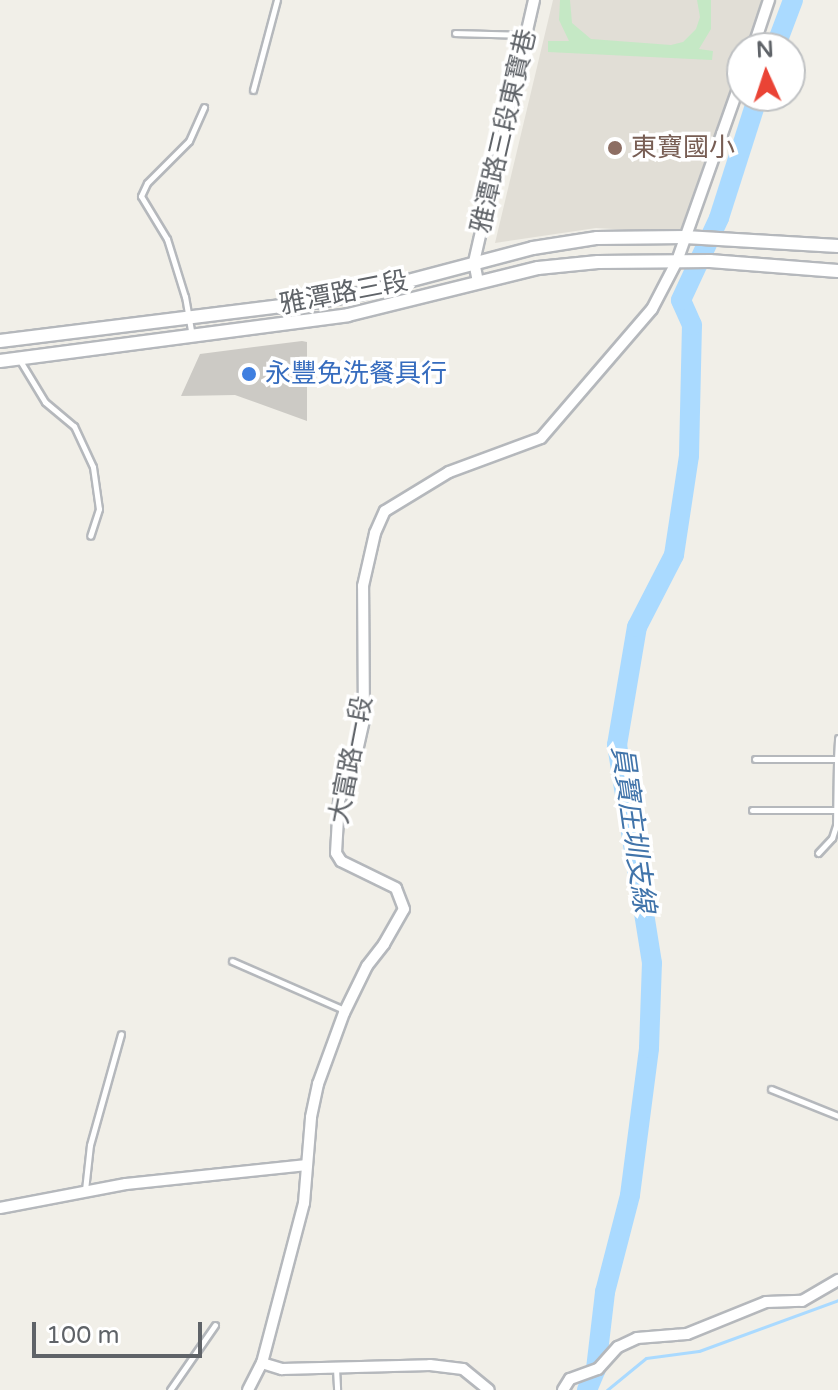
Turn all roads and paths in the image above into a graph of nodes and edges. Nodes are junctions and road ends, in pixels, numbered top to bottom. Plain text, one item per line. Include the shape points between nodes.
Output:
1 (277, 0) edge
2 (534, 0) edge
3 (769, 0) edge
4 (758, 32) edge
5 (455, 33) dead end
6 (526, 35) junction
7 (253, 90) dead end
8 (204, 107) dead end
9 (730, 112) edge
10 (685, 237) junction
11 (597, 238) junction
12 (838, 246) edge
13 (677, 261) junction
14 (474, 262) junction
15 (598, 262) junction
16 (838, 271) edge
17 (478, 282) junction
18 (191, 318) junction
19 (192, 337) junction
20 (0, 341) edge
21 (18, 358) junction
22 (0, 361) edge
23 (90, 536) dead end
24 (838, 738) edge
25 (755, 759) dead end
26 (837, 759) edge
27 (752, 810) dead end
28 (836, 810) edge
29 (818, 853) dead end
30 (232, 961) dead end
31 (345, 1010) junction
32 (121, 1034) dead end
33 (771, 1089) dead end
34 (838, 1116) edge
35 (307, 1165) junction
36 (85, 1191) junction
37 (0, 1208) edge
38 (838, 1280) edge
39 (215, 1325) dead end
40 (262, 1363) junction
41 (336, 1367) junction
42 (170, 1390) edge
43 (248, 1390) edge
44 (337, 1390) edge
45 (489, 1390) edge
46 (563, 1390) edge

1 - 7 lane
2 - 6 street, 雅潭路三段東寶巷
3 - 4 street
5 - 6 lane
6 - 14 street, 雅潭路三段東寶巷
8 - 18 lane via 189,141 147,183 141,196 167,239
9 - 10 street
10 - 11 street, 雅潭路三段
10 - 12 street, 雅潭路三段
10 - 13 street
11 - 14 street, 雅潭路三段
11 - 15 street
13 - 15 street, 雅潭路三段
13 - 16 street, 雅潭路三段
13 - 31 street, 大富路一段 via 652,309 541,438 449,472 385,511 375,533 363,586 364,720 339,801 336,853 341,861 396,888 404,909
14 - 17 street
14 - 18 street, 雅潭路三段 via 359,294
15 - 17 street, 雅潭路三段
17 - 19 street, 雅潭路三段 via 348,315
18 - 19 lane
18 - 20 street, 雅潭路三段
19 - 21 street, 雅潭路三段
21 - 22 street, 雅潭路三段
21 - 23 lane via 45,402 74,426 93,467 99,509
24 - 26 lane
25 - 26 lane
26 - 28 lane
27 - 28 lane
28 - 29 lane via 832,838
30 - 31 lane
31 - 35 street, 大富路一段 via 318,1084
32 - 36 lane via 90,1145
33 - 34 lane
35 - 36 street
35 - 40 street, 大富路一段 via 304,1203
36 - 37 street
38 - 46 street via 802,1301 766,1302 687,1334 637,1338 618,1347 598,1369 570,1379
39 - 42 lane
40 - 41 street via 282,1369
40 - 43 street, 大富路一段
41 - 44 lane
41 - 45 street via 463,1369

